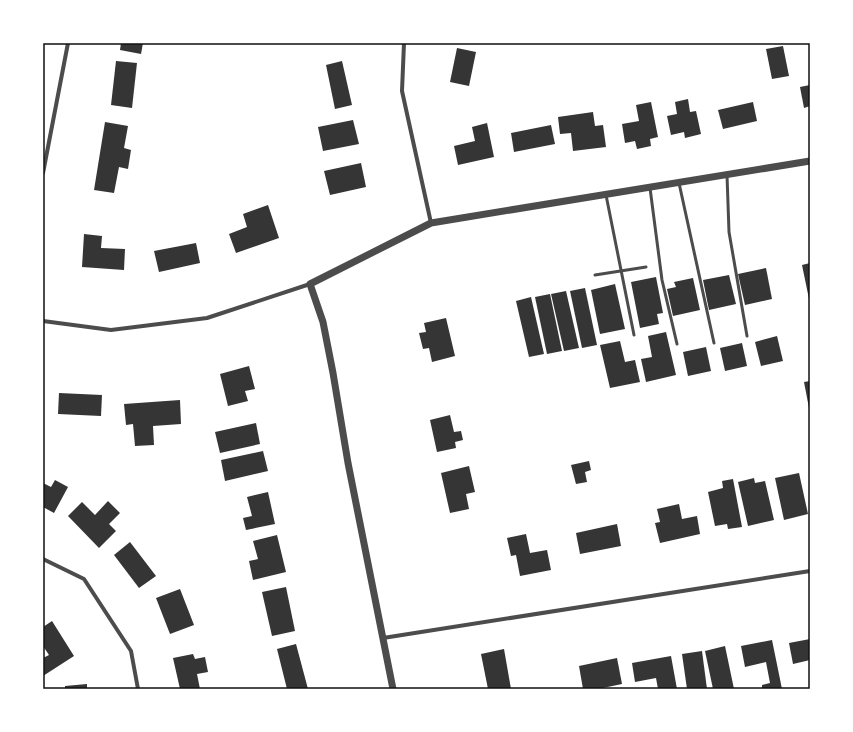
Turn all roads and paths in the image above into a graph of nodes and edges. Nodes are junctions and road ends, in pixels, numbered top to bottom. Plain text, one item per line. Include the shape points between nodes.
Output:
1 (68, 43) edge
2 (404, 43) edge
3 (810, 162) edge
4 (43, 173) edge
5 (727, 175) junction
6 (679, 183) junction
7 (650, 188) junction
8 (606, 195) junction
9 (431, 223) junction
10 (646, 267) dead end
11 (621, 270) junction
12 (595, 275) dead end
13 (310, 284) junction
14 (43, 321) edge
15 (634, 335) dead end
16 (747, 336) dead end
17 (714, 343) dead end
18 (677, 344) dead end
19 (43, 559) edge
20 (810, 570) edge
21 (383, 638) junction
22 (138, 689) edge
23 (393, 689) edge

1 - 4 street
2 - 9 street via 402,91
3 - 5 street
5 - 6 street
5 - 16 lane via 729,232
6 - 7 street
6 - 17 lane
7 - 8 street
7 - 18 lane via 662,280
8 - 9 street
8 - 11 lane
9 - 13 street
10 - 11 lane
11 - 12 lane
11 - 15 lane
13 - 14 street via 207,318 111,330
13 - 21 street via 323,322
19 - 22 street via 84,579 131,651
20 - 21 street
21 - 23 street

